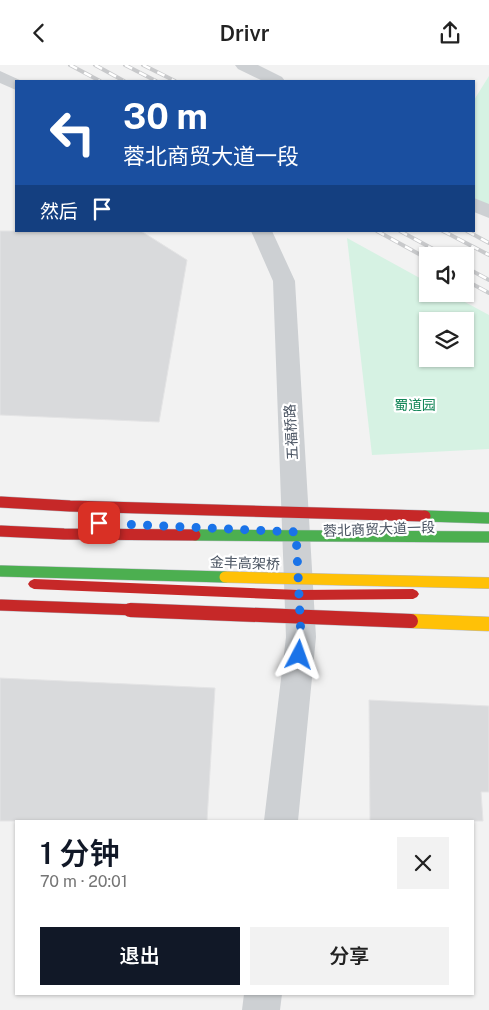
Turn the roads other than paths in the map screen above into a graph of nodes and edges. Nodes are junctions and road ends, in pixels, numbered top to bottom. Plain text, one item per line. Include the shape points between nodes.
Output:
1 (244, 65) edge
2 (0, 75) edge
3 (274, 80) edge
4 (15, 84) edge
5 (475, 205) edge
6 (489, 212) edge
7 (260, 232) edge
8 (0, 502) edge
9 (489, 517) edge
10 (79, 522) dead end
11 (489, 525) edge
12 (0, 531) edge
13 (296, 532) junction
14 (489, 537) edge
15 (0, 571) edge
16 (489, 583) edge
17 (20, 584) dead end
18 (489, 593) edge
19 (422, 594) dead end
20 (451, 594) dead end
21 (299, 595) junction
22 (0, 605) edge
23 (489, 625) edge
24 (282, 820) edge
25 (263, 995) edge
26 (261, 1010) edge

1 - 3 street
2 - 4 street
5 - 6 street
7 - 13 street, 五福桥路 via 284,281
8 - 9 main road, bridge
10 - 13 main road, 蓉北商贸大道一段
11 - 13 street, 蓉北商贸大道一段
12 - 14 main road, 金丰高架桥, bridge
13 - 21 street, 五福桥路
15 - 16 main road, 金丰高架桥, bridge
17 - 21 main road
18 - 20 main road
19 - 21 main road
21 - 24 street, 五福桥路 via 301,637
22 - 23 main road, bridge
25 - 26 street

